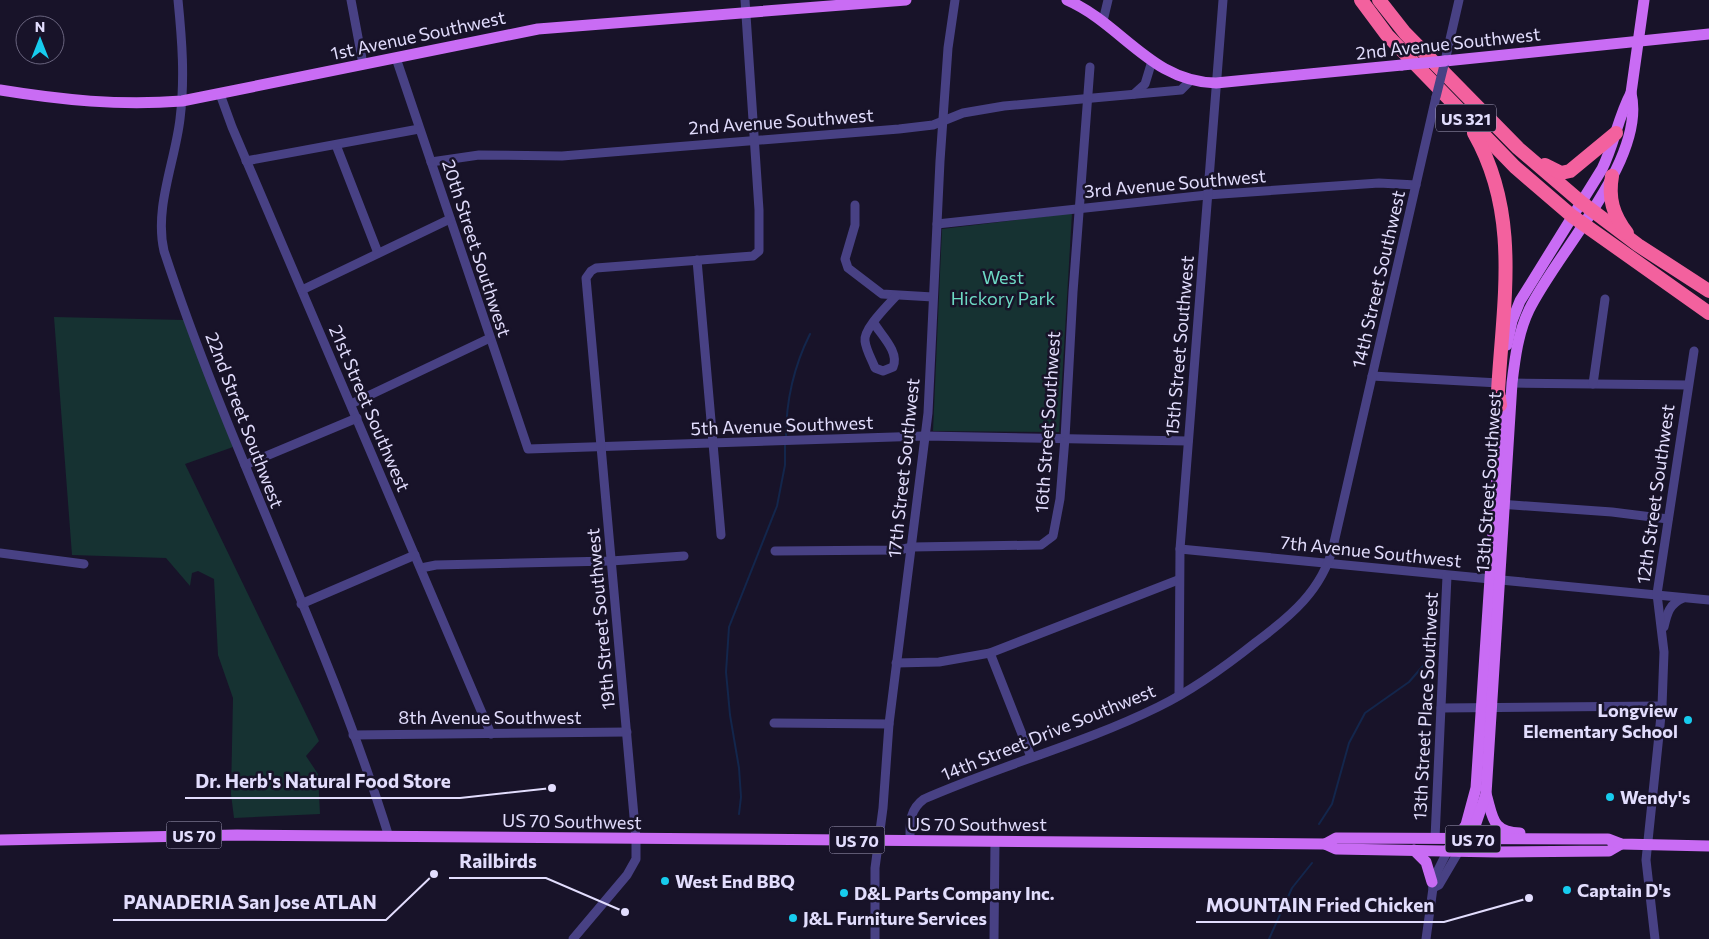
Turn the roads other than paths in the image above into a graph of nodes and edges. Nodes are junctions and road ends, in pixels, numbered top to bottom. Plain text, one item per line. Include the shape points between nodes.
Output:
1 (178, 0) edge
2 (351, 0) edge
3 (745, 0) edge
4 (906, 0) edge
5 (955, 0) edge
6 (1067, 0) edge
7 (1108, 0) edge
8 (1223, 0) edge
9 (1361, 0) edge
10 (1379, 0) edge
11 (1459, 0) edge
12 (1644, 0) edge
13 (746, 13) junction
14 (1103, 21) junction
15 (1709, 34) edge
16 (1639, 42) junction
17 (396, 58) junction
18 (1152, 61) junction
19 (1445, 61) junction
20 (363, 64) junction
21 (1090, 67) dead end
22 (1190, 81) junction
23 (1216, 83) junction
24 (0, 90) edge
25 (220, 94) junction
26 (1631, 94) junction
27 (1130, 95) junction
28 (1088, 98) junction
29 (182, 100) junction
30 (1464, 116) junction
31 (942, 122) junction
32 (419, 129) junction
33 (1616, 134) junction
34 (755, 142) junction
35 (336, 145) junction
36 (1518, 148) junction
37 (246, 161) junction
38 (431, 162) junction
39 (1612, 176) junction
40 (1416, 185) junction
41 (1207, 195) junction
42 (1581, 202) junction
43 (855, 205) dead end
44 (1080, 208) junction
45 (1592, 211) junction
46 (450, 219) junction
47 (1577, 220) junction
48 (937, 224) junction
49 (1638, 245) junction
50 (378, 253) junction
51 (697, 260) junction
52 (302, 290) junction
53 (1709, 291) edge
54 (896, 296) junction
55 (934, 297) junction
56 (1605, 299) dead end
57 (1709, 313) edge
58 (874, 322) junction
59 (490, 338) junction
60 (1694, 352) dead end
61 (1372, 376) junction
62 (1505, 383) junction
63 (1593, 384) junction
64 (1688, 385) junction
65 (351, 404) junction
66 (1500, 405) junction
67 (357, 418) junction
68 (925, 436) junction
69 (1065, 438) junction
70 (1188, 441) junction
71 (713, 444) junction
72 (601, 447) junction
73 (528, 449) joint
74 (245, 465) junction
75 (1499, 504) junction
76 (1668, 520) junction
77 (721, 535) dead end
78 (912, 547) junction
79 (1180, 550) junction
80 (775, 551) dead end
81 (0, 553) edge
82 (415, 555) junction
83 (684, 556) dead end
84 (610, 561) junction
85 (84, 564) dead end
86 (1328, 565) junction
87 (421, 568) junction
88 (1447, 576) junction
89 (1495, 579) junction
90 (1178, 580) junction
91 (1656, 594) junction
92 (1683, 598) junction
93 (1709, 600) edge
94 (301, 604) junction
95 (1663, 632) junction
96 (990, 653) junction
97 (896, 663) junction
98 (1178, 695) junction
99 (1662, 706) junction
100 (1441, 708) junction
101 (1487, 708) junction
102 (774, 723) dead end
103 (889, 724) junction
104 (626, 732) junction
105 (353, 734) junction
106 (491, 734) junction
107 (1031, 757) junction
108 (1486, 794) junction
109 (389, 837) junction
110 (1435, 838) junction
111 (636, 839) junction
112 (1461, 839) junction
113 (1576, 839) junction
114 (0, 840) edge
115 (878, 840) junction
116 (910, 840) junction
117 (995, 841) junction
118 (1325, 844) junction
119 (1620, 844) junction
120 (1649, 845) junction
121 (1709, 846) edge
122 (1414, 850) junction
123 (1453, 851) junction
124 (1433, 885) junction
125 (573, 939) edge
126 (874, 939) edge
127 (994, 939) edge
128 (1426, 939) edge
129 (1655, 939) edge

1 - 29 street, 22nd Street Southwest via 184,66
2 - 20 street
3 - 13 street
4 - 13 main road, 1st Avenue Southwest
5 - 31 street, 17th Street Southwest
6 - 14 main road, 2nd Avenue Southwest
7 - 14 street
8 - 23 street, 15th Street Southwest
9 - 30 highway, US 321 via 1387,35
10 - 36 highway, US 321 via 1405,33
11 - 19 street, 14th Street Southwest
12 - 16 main road, 13th Street Southwest
13 - 17 main road, 1st Avenue Southwest via 538,29
13 - 34 street
14 - 18 main road, 2nd Avenue Southwest
15 - 16 main road, 2nd Avenue Southwest
16 - 19 main road, 2nd Avenue Southwest
16 - 26 main road, 13th Street Southwest
17 - 20 main road, 1st Avenue Southwest
17 - 32 street, 20th Street Southwest
18 - 22 main road, 2nd Avenue Southwest
18 - 27 street via 1145,84 1140,91
19 - 23 main road, 2nd Avenue Southwest, bridge
19 - 40 street, 14th Street Southwest, bridge
20 - 25 main road, 1st Avenue Southwest
21 - 28 street, 16th Street Southwest
22 - 23 main road, 2nd Avenue Southwest
22 - 27 street, 2nd Avenue Southwest via 1181,90
23 - 41 street, 15th Street Southwest
24 - 29 main road, 1st Avenue Southwest via 84,102
25 - 29 main road, 1st Avenue Southwest
25 - 37 street, 21st Street Southwest
26 - 33 main road, 13th Street Southwest
26 - 39 main road, 13th Street Southwest via 1634,105 1632,117
27 - 28 street, 2nd Avenue Southwest
28 - 31 street, 2nd Avenue Southwest via 963,113
28 - 44 street, 16th Street Southwest
29 - 74 street, 22nd Street Southwest via 162,216 162,241
30 - 47 highway, US 321 via 1515,167
30 - 62 highway via 1488,158 1502,204 1506,266
31 - 34 street, 2nd Avenue Southwest
31 - 48 street, 17th Street Southwest
32 - 35 street
32 - 38 street, 20th Street Southwest
33 - 36 highway via 1579,166 1561,173
33 - 42 main road, 13th Street Southwest via 1602,169
34 - 38 street, 2nd Avenue Southwest via 562,156 479,155
34 - 51 street via 760,237 757,252 753,256
35 - 37 street
35 - 50 street
36 - 42 highway, US 321
37 - 52 street, 21st Street Southwest
38 - 46 street, 20th Street Southwest
39 - 45 main road, 13th Street Southwest
39 - 49 highway via 1613,209
40 - 41 street, 3rd Avenue Southwest via 1379,183
40 - 61 street, 14th Street Southwest
41 - 44 street, 3rd Avenue Southwest
41 - 70 street, 15th Street Southwest
42 - 45 highway, US 321
42 - 47 main road, 13th Street Southwest
43 - 54 street via 855,225 846,264 876,291
44 - 48 street, 3rd Avenue Southwest
44 - 69 street, 16th Street Southwest
45 - 47 main road, 13th Street Southwest
45 - 49 highway, US 321
46 - 50 street
46 - 59 street, 20th Street Southwest
47 - 57 highway, US 321
47 - 62 main road, 13th Street Southwest via 1525,318
47 - 66 main road, 13th Street Southwest via 1527,288 1512,320
48 - 55 street, 17th Street Southwest
49 - 53 highway, US 321
50 - 52 street
51 - 71 street
51 - 72 street, 19th Street Southwest via 596,268 588,275
52 - 65 street, 21st Street Southwest
54 - 55 street
54 - 58 street
55 - 68 street, 17th Street Southwest
56 - 63 street
58 - 58 street via 866,332 865,342 875,368 883,371 893,367 895,360 885,336
59 - 65 street
59 - 73 street, 20th Street Southwest
60 - 64 street, 12th Street Southwest
61 - 62 street
61 - 86 street, 14th Street Southwest
62 - 63 street
62 - 66 highway
62 - 75 main road, 13th Street Southwest
63 - 64 street
64 - 76 street, 12th Street Southwest
65 - 67 street, 21st Street Southwest
66 - 75 main road, 13th Street Southwest
67 - 74 street
67 - 82 street, 21st Street Southwest
68 - 69 street, 5th Avenue Southwest
68 - 71 street, 5th Avenue Southwest
68 - 78 street, 17th Street Southwest
69 - 70 street, 5th Avenue Southwest
69 - 78 street, 16th Street Southwest via 1059,507 1051,540 1041,545
70 - 79 street, 15th Street Southwest
71 - 72 street, 5th Avenue Southwest
71 - 77 street
72 - 73 street, 5th Avenue Southwest
72 - 84 street, 19th Street Southwest
74 - 94 street, 22nd Street Southwest
75 - 76 street via 1612,512
75 - 89 main road, 13th Street Southwest
76 - 91 street, 12th Street Southwest
78 - 80 street via 899,550
78 - 97 street, 17th Street Southwest
79 - 86 street, 7th Avenue Southwest
79 - 90 street, 15th Street Southwest
81 - 85 street
82 - 87 street, 21st Street Southwest
82 - 94 street
83 - 84 street
84 - 87 street via 445,564
84 - 104 street, 19th Street Southwest
86 - 88 street, 7th Avenue Southwest
86 - 98 street, 14th Street Drive Southwest via 1316,587 1285,620 1216,672
87 - 106 street, 21st Street Southwest
88 - 89 street, 7th Avenue Southwest
88 - 100 street, 13th Street Place Southwest
89 - 91 street, 7th Avenue Southwest
89 - 101 main road, 13th Street Southwest
90 - 96 street
90 - 98 street, 15th Street Southwest
91 - 92 street, 7th Avenue Southwest
91 - 95 street, 12th Street Southwest
92 - 93 street, 7th Avenue Southwest
92 - 95 street via 1674,602 1668,611
94 - 105 street, 22nd Street Southwest
95 - 99 street, 12th Street Southwest
96 - 97 street via 939,662
96 - 107 street
97 - 103 street, 17th Street Southwest
98 - 107 street, 14th Street Drive Southwest via 1128,721
99 - 101 street
99 - 120 street, 12th Street Southwest
100 - 101 street
100 - 110 street, 13th Street Place Southwest
101 - 108 main road, 13th Street Southwest
101 - 112 main road, 13th Street Southwest via 1474,799
102 - 103 street
103 - 115 street, 17th Street Southwest
104 - 106 street, 8th Avenue Southwest
104 - 111 street, 19th Street Southwest
105 - 106 street, 8th Avenue Southwest
105 - 109 street, 22nd Street Southwest
107 - 116 street, 14th Street Drive Southwest via 924,799 911,816
108 - 112 main road, 13th Street Southwest via 1478,820
108 - 113 main road via 1494,822 1506,831 1564,834
109 - 111 main road, US 70 Southwest / US 70
109 - 114 main road, US 70 via 151,836
110 - 112 main road, US 70 Southwest / US 70
110 - 118 main road, US 70 Southwest / US 70 via 1336,838
111 - 115 main road, US 70 Southwest / US 70
111 - 125 street, 19th Street Southwest via 636,858 627,875
112 - 113 main road, US 70 Southwest / US 70
112 - 123 main road, 13th Street Southwest
113 - 119 main road, US 70 Southwest / US 70 via 1608,839
115 - 116 main road, US 70 Southwest / US 70
115 - 126 street, 17th Street Southwest
116 - 117 main road, US 70 Southwest / US 70
117 - 118 main road, US 70 Southwest / US 70
117 - 127 street
118 - 122 main road, US 70 Southwest / US 70 via 1336,849
119 - 120 main road, US 70 Southwest / US 70
119 - 123 main road, US 70 Southwest / US 70 via 1609,851
120 - 121 main road, US 70 Southwest / US 70
120 - 129 street, 12th Street Southwest via 1646,869
122 - 123 main road, US 70 Southwest / US 70
122 - 124 main road via 1426,862
123 - 124 street, 13th Street Southwest
124 - 128 street, 13th Street Southwest

